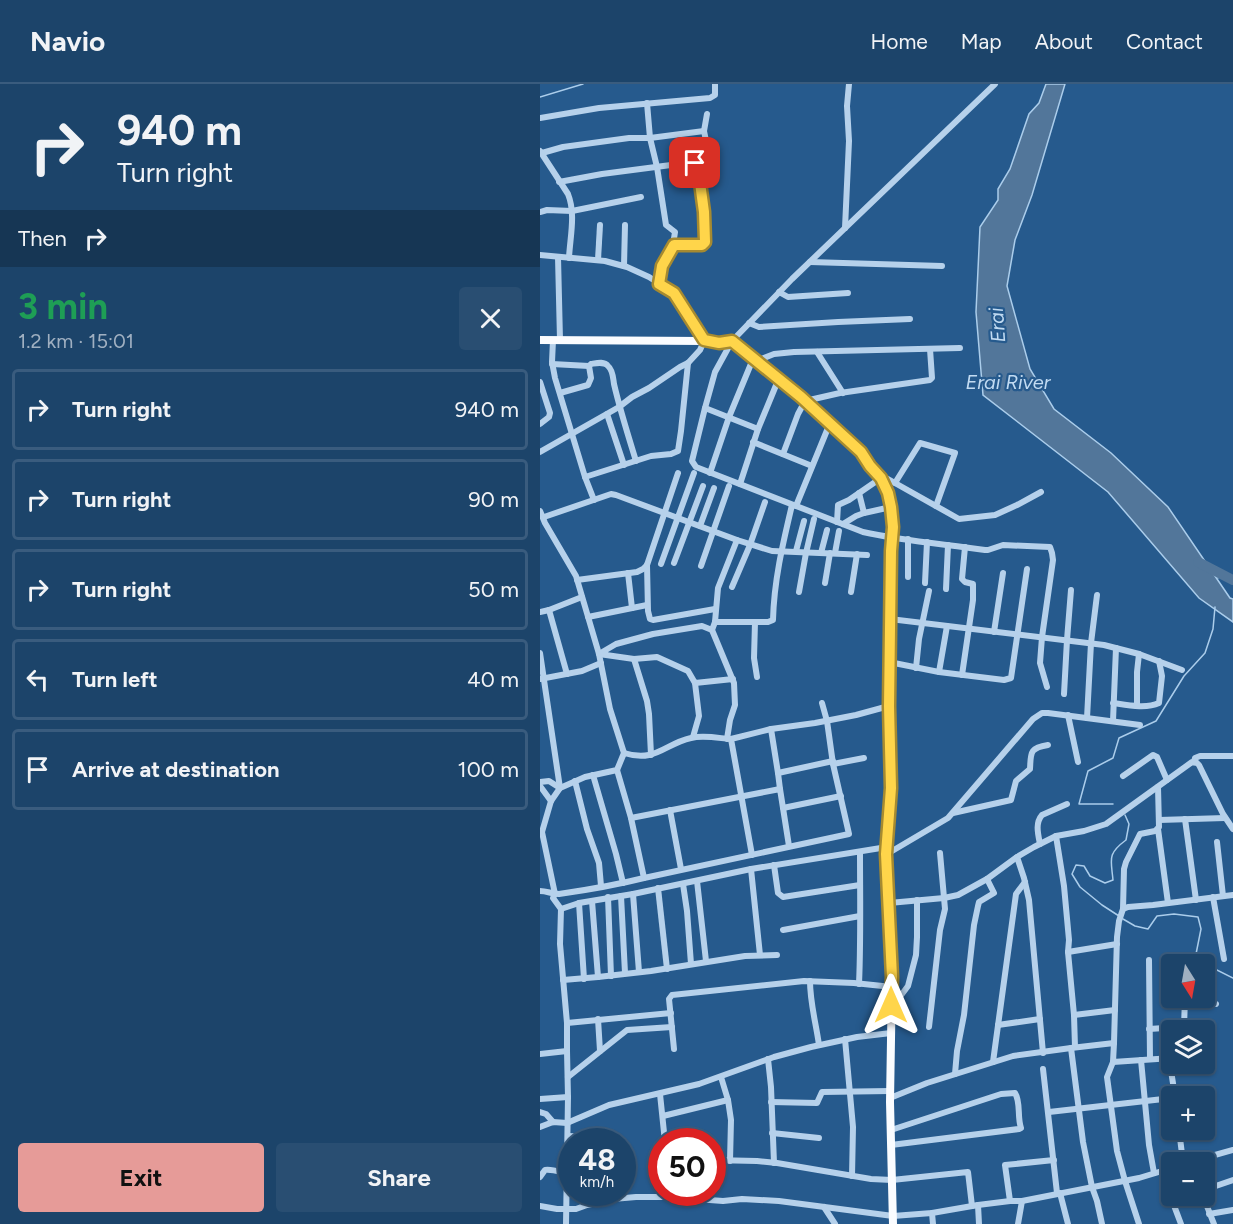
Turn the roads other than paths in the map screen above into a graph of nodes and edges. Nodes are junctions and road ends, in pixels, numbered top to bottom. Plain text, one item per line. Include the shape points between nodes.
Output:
1 (716, 84) edge
2 (849, 84) edge
3 (995, 84) edge
4 (647, 103) junction
5 (707, 114) dead end
6 (540, 118) edge
7 (704, 131) junction
8 (650, 138) junction
9 (541, 152) edge
10 (693, 161) junction
11 (657, 166) junction
12 (559, 182) junction
13 (641, 197) dead end
14 (572, 211) junction
15 (540, 212) edge
16 (600, 225) dead end
17 (625, 225) dead end
18 (845, 228) junction
19 (674, 245) junction
20 (540, 255) edge
21 (558, 257) junction
22 (569, 258) junction
23 (597, 260) junction
24 (810, 262) junction
25 (624, 266) junction
26 (942, 266) dead end
27 (659, 284) junction
28 (779, 292) junction
29 (848, 293) dead end
30 (910, 319) dead end
31 (749, 323) junction
32 (540, 340) edge
33 (556, 340) junction
34 (704, 340) junction
35 (732, 341) junction
36 (960, 348) dead end
37 (930, 349) junction
38 (817, 352) junction
39 (755, 360) junction
40 (688, 363) junction
41 (552, 364) junction
42 (589, 366) junction
43 (555, 378) junction
44 (779, 378) junction
45 (540, 381) edge
46 (560, 393) junction
47 (843, 393) junction
48 (805, 401) junction
49 (619, 407) junction
50 (705, 408) junction
51 (607, 414) junction
52 (729, 417) junction
53 (830, 423) junction
54 (540, 424) edge
55 (758, 429) junction
56 (572, 433) junction
57 (753, 442) junction
58 (540, 452) edge
59 (783, 454) junction
60 (636, 461) junction
61 (624, 465) junction
62 (812, 466) junction
63 (678, 473) dead end
64 (694, 473) dead end
65 (710, 473) junction
66 (879, 475) junction
67 (585, 477) junction
68 (895, 483) junction
69 (740, 484) junction
70 (703, 486) dead end
71 (729, 486) dead end
72 (714, 488) dead end
73 (1041, 492) dead end
74 (859, 493) junction
75 (594, 500) junction
76 (765, 502) dead end
77 (794, 505) junction
78 (936, 506) junction
79 (891, 507) junction
80 (864, 513) junction
81 (664, 514) junction
82 (677, 518) junction
83 (542, 519) edge
84 (814, 519) dead end
85 (804, 521) dead end
86 (689, 522) junction
87 (840, 523) junction
88 (700, 526) junction
89 (827, 530) dead end
90 (713, 531) junction
91 (839, 531) dead end
92 (892, 538) junction
93 (908, 539) junction
94 (737, 540) junction
95 (927, 542) junction
96 (750, 545) junction
97 (948, 545) junction
98 (965, 547) junction
99 (796, 551) junction
100 (781, 552) junction
101 (806, 553) junction
102 (821, 553) junction
103 (832, 553) junction
104 (857, 554) junction
105 (867, 555) dead end
106 (674, 563) dead end
107 (661, 564) dead end
108 (647, 565) junction
109 (701, 566) dead end
110 (1027, 569) dead end
111 (628, 573) junction
112 (1003, 573) dead end
113 (908, 577) dead end
114 (577, 580) junction
115 (825, 583) dead end
116 (925, 583) dead end
117 (732, 587) dead end
118 (946, 589) dead end
119 (1071, 590) dead end
120 (929, 591) dead end
121 (799, 592) dead end
122 (851, 592) dead end
123 (1097, 596) dead end
124 (582, 597) junction
125 (648, 604) junction
126 (632, 608) junction
127 (716, 609) junction
128 (549, 610) junction
129 (540, 612) edge
130 (588, 617) junction
131 (890, 619) junction
132 (715, 622) junction
133 (755, 622) junction
134 (923, 623) junction
135 (947, 626) junction
136 (968, 628) junction
137 (712, 630) junction
138 (994, 632) junction
139 (1017, 635) junction
140 (1042, 638) junction
141 (1067, 640) junction
142 (1091, 643) junction
143 (1116, 648) junction
144 (540, 653) edge
145 (599, 654) junction
146 (1139, 654) junction
147 (634, 659) junction
148 (1159, 661) junction
149 (889, 662) junction
150 (600, 663) junction
151 (916, 668) junction
152 (1182, 670) dead end
153 (939, 672) junction
154 (567, 674) junction
155 (962, 675) junction
156 (757, 677) dead end
157 (542, 678) edge
158 (733, 679) junction
159 (695, 683) junction
160 (1047, 687) dead end
161 (1064, 694) dead end
162 (822, 703) dead end
163 (1113, 703) junction
164 (889, 706) junction
165 (1137, 706) junction
166 (1068, 715) junction
167 (1087, 718) junction
168 (827, 721) junction
169 (1113, 721) junction
170 (1140, 725) dead end
171 (771, 729) junction
172 (693, 737) junction
173 (729, 739) junction
174 (1048, 745) dead end
175 (624, 753) junction
176 (651, 755) junction
177 (1231, 756) edge
178 (864, 758) dead end
179 (1078, 762) dead end
180 (1194, 762) junction
181 (833, 763) junction
182 (1233, 766) edge
183 (617, 770) junction
184 (778, 773) junction
185 (593, 775) junction
186 (1123, 776) dead end
187 (1167, 780) junction
188 (575, 781) junction
189 (540, 784) edge
190 (1158, 787) junction
191 (560, 788) junction
192 (780, 789) junction
193 (741, 796) junction
194 (841, 796) junction
195 (551, 801) junction
196 (1066, 804) dead end
197 (783, 808) junction
198 (670, 810) junction
199 (952, 813) junction
200 (632, 818) junction
201 (1225, 818) junction
202 (1185, 819) junction
203 (1159, 820) junction
204 (1158, 829) junction
205 (1233, 829) edge
206 (1056, 836) junction
207 (1217, 843) dead end
208 (1040, 844) junction
209 (789, 846) junction
210 (887, 851) junction
211 (860, 852) junction
212 (940, 853) dead end
213 (752, 855) junction
214 (1017, 857) junction
215 (774, 865) junction
216 (681, 869) junction
217 (751, 869) junction
218 (644, 878) junction
219 (987, 879) junction
220 (697, 881) junction
221 (1025, 882) junction
222 (623, 883) junction
223 (683, 884) junction
224 (860, 885) junction
225 (601, 886) junction
226 (658, 888) junction
227 (541, 890) edge
228 (555, 894) junction
229 (633, 894) junction
230 (1233, 895) edge
231 (621, 896) junction
232 (1223, 896) junction
233 (608, 897) junction
234 (1214, 897) junction
235 (944, 898) junction
236 (917, 900) junction
237 (1196, 900) junction
238 (592, 901) junction
239 (579, 903) junction
240 (889, 903) junction
241 (1168, 903) junction
242 (561, 909) junction
243 (1122, 910) junction
244 (860, 916) junction
245 (783, 930) dead end
246 (1117, 944) junction
247 (1068, 952) junction
248 (760, 955) junction
249 (777, 955) dead end
250 (1224, 959) dead end
251 (1149, 960) dead end
252 (706, 961) junction
253 (691, 964) junction
254 (667, 969) junction
255 (639, 972) junction
256 (625, 974) junction
257 (611, 976) junction
258 (598, 977) junction
259 (584, 979) junction
260 (563, 980) junction
261 (810, 981) junction
262 (859, 984) junction
263 (892, 987) junction
264 (891, 1005) junction
265 (1115, 1010) junction
266 (671, 1013) junction
267 (1074, 1015) junction
268 (598, 1019) junction
269 (1040, 1019) junction
270 (567, 1023) junction
271 (998, 1025) junction
272 (672, 1027) junction
273 (929, 1027) dead end
274 (1161, 1028) edge
275 (1149, 1029) junction
276 (891, 1033) junction
277 (845, 1039) junction
278 (1114, 1044) junction
279 (819, 1045) junction
280 (1073, 1048) junction
281 (674, 1049) dead end
282 (567, 1051) junction
283 (600, 1051) junction
284 (1043, 1053) junction
285 (540, 1054) edge
286 (1161, 1058) edge
287 (768, 1059) junction
288 (1150, 1059) junction
289 (1141, 1060) junction
290 (993, 1062) junction
291 (1113, 1062) junction
292 (1043, 1069) dead end
293 (955, 1074) junction
294 (568, 1077) junction
295 (721, 1077) junction
296 (849, 1092) junction
297 (660, 1094) junction
298 (890, 1095) junction
299 (568, 1097) junction
300 (1161, 1098) edge
301 (540, 1099) edge
302 (728, 1100) junction
303 (1145, 1100) junction
304 (771, 1102) junction
305 (1112, 1105) junction
306 (1080, 1109) junction
307 (540, 1112) edge
308 (1049, 1112) junction
309 (663, 1116) junction
310 (553, 1122) junction
311 (567, 1123) junction
312 (540, 1127) edge
313 (567, 1128) edge
314 (664, 1128) edge
315 (891, 1130) junction
316 (772, 1133) junction
317 (819, 1138) dead end
318 (891, 1145) junction
319 (1233, 1150) edge
320 (1215, 1155) edge
321 (1054, 1160) junction
322 (726, 1161) edge
323 (730, 1161) junction
324 (774, 1163) junction
325 (558, 1171) edge
326 (1161, 1171) edge
327 (1158, 1172) junction
328 (852, 1176) junction
329 (540, 1177) edge
330 (892, 1180) junction
331 (1233, 1180) edge
332 (1125, 1181) junction
333 (1215, 1186) edge
334 (1092, 1187) junction
335 (1059, 1193) junction
336 (726, 1201) edge
337 (1010, 1201) junction
338 (1022, 1201) junction
339 (540, 1206) edge
340 (565, 1206) edge
341 (583, 1206) edge
342 (975, 1206) junction
343 (1206, 1206) edge
344 (824, 1207) junction
345 (565, 1210) junction
346 (1233, 1210) edge
347 (932, 1213) junction
348 (1209, 1214) junction
349 (893, 1220) edge
350 (566, 1224) edge
351 (835, 1224) edge
352 (933, 1224) edge
353 (979, 1224) edge
354 (1018, 1224) edge
355 (1068, 1224) edge
356 (1102, 1224) edge
357 (1139, 1224) edge
358 (1181, 1224) edge
359 (1214, 1224) edge

1 - 4 street via 715,95 710,98
2 - 18 street
3 - 18 street
4 - 6 street
4 - 8 street
5 - 7 street
7 - 8 street
7 - 10 street via 709,157
8 - 9 street
8 - 11 street
9 - 12 street
10 - 11 street
10 - 19 street via 698,168 705,242
11 - 12 street
11 - 19 street via 666,225 675,232
12 - 14 street via 568,194
13 - 14 street
14 - 15 street
14 - 22 street
16 - 23 street
17 - 25 street
18 - 24 street
19 - 27 street via 662,266
20 - 21 street
21 - 22 street
21 - 33 street
22 - 23 street
23 - 25 street
24 - 26 street
24 - 28 street
25 - 27 street
27 - 34 street via 674,293
28 - 29 street via 788,297
28 - 31 street
30 - 31 street via 759,327
31 - 35 street
32 - 33 main road
33 - 34 main road
33 - 41 street
34 - 35 main road
34 - 40 street
35 - 39 main road
35 - 50 street via 715,372
36 - 37 street
37 - 38 street
37 - 47 street via 931,380
38 - 39 street via 774,354
38 - 47 street
39 - 44 main road
39 - 52 street
40 - 49 street
40 - 60 street via 678,450
41 - 42 street
41 - 43 street
42 - 46 street via 588,385
42 - 49 street via 609,366
43 - 45 street
43 - 46 street
44 - 48 main road
44 - 55 street
45 - 54 street via 550,413
46 - 56 street
47 - 48 street
48 - 53 main road
48 - 59 street
49 - 51 street
49 - 60 street
50 - 52 street
50 - 65 street via 692,461
51 - 56 street
51 - 61 street
52 - 55 street
52 - 65 street
53 - 62 street
53 - 66 main road
55 - 57 street
56 - 58 street
56 - 67 street
57 - 59 street
57 - 69 street
59 - 62 street
60 - 61 street
61 - 67 street
62 - 77 street
63 - 81 street
64 - 82 street
65 - 69 street
66 - 68 street
66 - 74 street
66 - 79 main road
67 - 75 street
68 - 78 street
68 - 78 street via 920,443 955,453
69 - 77 street
70 - 86 street
71 - 90 street
72 - 88 street
73 - 78 street via 1002,513 987,516 959,519
74 - 80 street
74 - 87 street via 838,505
75 - 81 street via 616,495
75 - 83 street
76 - 96 street
77 - 87 street
77 - 100 street
79 - 80 street
79 - 92 main road
80 - 87 street
81 - 82 street
81 - 108 street
82 - 86 street
82 - 107 street
83 - 114 street
84 - 101 street
85 - 99 street
86 - 88 street
86 - 106 street
87 - 92 street
88 - 90 street
89 - 102 street
90 - 94 street
90 - 109 street
91 - 103 street
92 - 93 street
92 - 131 main road
93 - 95 street
93 - 113 street
94 - 96 street
94 - 127 street via 718,588
95 - 97 street
95 - 116 street
96 - 100 street
96 - 117 street
97 - 98 street
97 - 118 street
98 - 136 street via 962,579 973,584
98 - 140 street via 1050,547 1053,560
99 - 100 street
99 - 101 street
100 - 133 street via 774,585 773,620
101 - 102 street
101 - 121 street
102 - 103 street
103 - 104 street
103 - 115 street
104 - 105 street
104 - 122 street
108 - 111 street
108 - 125 street
110 - 139 street
111 - 114 street
111 - 126 street
112 - 138 street
114 - 124 street
119 - 141 street
120 - 134 street
123 - 142 street
124 - 128 street
124 - 130 street
125 - 126 street
125 - 127 street via 648,615 653,620
126 - 130 street
127 - 132 street
128 - 129 street
128 - 154 street
130 - 145 street
131 - 134 street
131 - 149 main road
132 - 133 street
132 - 137 street
133 - 156 street via 753,658
134 - 135 street
134 - 151 street
135 - 136 street
135 - 153 street
136 - 138 street
136 - 155 street
137 - 145 street via 702,626 653,634 615,644
137 - 158 street
138 - 139 street
139 - 140 street
139 - 155 street via 1011,678 1004,681
140 - 141 street
140 - 160 street via 1040,663
141 - 142 street
141 - 161 street
142 - 143 street
142 - 167 street
143 - 146 street
143 - 163 street
144 - 157 street
145 - 147 street
145 - 150 street
146 - 148 street
146 - 165 street
147 - 159 street via 657,657 688,671
147 - 176 street via 647,701
148 - 152 street
148 - 165 street via 1159,703
149 - 151 street
149 - 164 main road
150 - 154 street
150 - 175 street via 609,709
151 - 153 street
153 - 155 street
154 - 157 street
157 - 191 street
158 - 159 street
158 - 173 street via 735,705
159 - 172 street via 699,716
162 - 168 street
163 - 165 street
163 - 169 street
164 - 168 street
164 - 210 main road via 891,788
166 - 167 street
166 - 179 street
166 - 199 street via 1039,715
167 - 169 street
168 - 171 street
168 - 181 street
169 - 170 street
171 - 173 street
171 - 184 street
172 - 173 street
172 - 176 street
173 - 193 street
174 - 199 street via 1032,751 1030,769 1016,781 1011,800
175 - 176 street via 636,757
175 - 183 street
177 - 180 street via 1200,756
177 - 182 street
178 - 181 street
180 - 187 street
180 - 201 street
181 - 184 street
181 - 194 street
183 - 185 street
183 - 200 street
184 - 192 street
185 - 188 street
185 - 222 street
186 - 187 street via 1153,755
187 - 190 street
188 - 191 street
188 - 225 street via 599,863
189 - 191 street via 549,781
189 - 195 street
190 - 203 street
190 - 206 street via 1106,824
191 - 195 street
192 - 193 street
192 - 197 street
193 - 198 street
193 - 213 street
194 - 197 street
194 - 209 street via 849,834
195 - 228 street via 542,832
196 - 208 street via 1042,815 1038,821
197 - 209 street
198 - 200 street
198 - 216 street
199 - 210 street
200 - 218 street
201 - 202 street
201 - 205 street
202 - 203 street
202 - 237 street
203 - 204 street
204 - 241 street
204 - 243 street via 1140,834 1126,862
206 - 208 street
206 - 247 street
207 - 232 street
208 - 214 street
209 - 213 street
210 - 211 street
210 - 240 main road
211 - 215 street
211 - 224 street
212 - 235 street
213 - 216 street
214 - 219 street
214 - 221 street
215 - 217 street
215 - 224 street via 778,893 783,897
216 - 218 street
217 - 220 street
217 - 248 street
218 - 222 street
219 - 235 street via 958,896
219 - 293 street via 994,893 978,906
220 - 223 street
220 - 252 street
221 - 269 street
221 - 271 street via 1016,894
222 - 225 street
223 - 226 street
223 - 253 street
224 - 244 street
225 - 228 street
226 - 229 street
226 - 254 street
227 - 228 street
228 - 242 street via 553,898
229 - 231 street
229 - 255 street
230 - 232 street
231 - 233 street
231 - 256 street
232 - 234 street
233 - 238 street
233 - 257 street
234 - 237 street
234 - 250 street
235 - 236 street
235 - 273 street
236 - 240 street
236 - 264 street via 916,955 908,986
237 - 241 street
238 - 239 street
238 - 258 street
239 - 242 street
239 - 259 street
240 - 263 main road
241 - 243 street
242 - 260 street
243 - 246 street
244 - 245 street
244 - 262 street
246 - 247 street
246 - 265 street
247 - 267 street
248 - 249 street
248 - 252 street
251 - 275 street
252 - 253 street
253 - 254 street
254 - 255 street
255 - 256 street
256 - 257 street
257 - 258 street
258 - 259 street
259 - 260 street
260 - 270 street
261 - 262 street
261 - 266 street via 672,995
261 - 279 street
262 - 263 street
263 - 264 main road
264 - 276 main road
265 - 267 street
265 - 278 street
266 - 268 street
266 - 272 street
267 - 280 street
268 - 270 street
268 - 283 street
269 - 271 street
269 - 284 street
270 - 282 street
271 - 290 street
272 - 281 street
272 - 283 street via 627,1030
274 - 275 street
275 - 288 street
276 - 277 street
276 - 298 main road
277 - 279 street
277 - 296 street
278 - 280 street
278 - 291 street
279 - 287 street
280 - 284 street
280 - 306 street
282 - 285 street
282 - 294 street
283 - 294 street
284 - 290 street
286 - 288 street
287 - 295 street
287 - 304 street
288 - 289 street
289 - 291 street
289 - 303 street
290 - 293 street
291 - 305 street via 1107,1077
292 - 308 street
293 - 298 street
294 - 299 street
295 - 297 street
295 - 302 street
296 - 298 street
296 - 304 street via 822,1092 817,1103
296 - 328 street
297 - 309 street
297 - 311 street via 609,1105
298 - 315 main road
299 - 301 street
299 - 311 street
300 - 303 street
302 - 309 street
302 - 323 street
303 - 305 street
303 - 327 street via 1149,1145
304 - 316 street
305 - 306 street
305 - 332 street
306 - 308 street
306 - 334 street
307 - 310 street
308 - 321 street
309 - 314 street
310 - 311 street
310 - 312 street
311 - 313 street
315 - 318 main road
315 - 318 street via 1000,1094 1018,1096 1019,1129
316 - 317 street
316 - 324 street
318 - 330 main road
319 - 320 street
321 - 335 street
321 - 337 street via 1005,1165
322 - 323 street
323 - 324 street
324 - 328 street
325 - 329 street via 545,1170
326 - 327 street
327 - 332 street
327 - 358 street
328 - 330 street
330 - 342 street via 968,1172
330 - 349 main road
331 - 333 street
332 - 334 street
332 - 357 street
334 - 335 street
334 - 356 street
335 - 338 street
335 - 355 street
336 - 344 street via 757,1199
337 - 338 street
337 - 342 street
338 - 354 street
339 - 345 street
340 - 345 street
341 - 345 street
342 - 347 street
342 - 353 street
343 - 348 street
344 - 349 street
344 - 351 street
345 - 350 street
346 - 348 street
347 - 349 street
347 - 352 street
348 - 359 street

